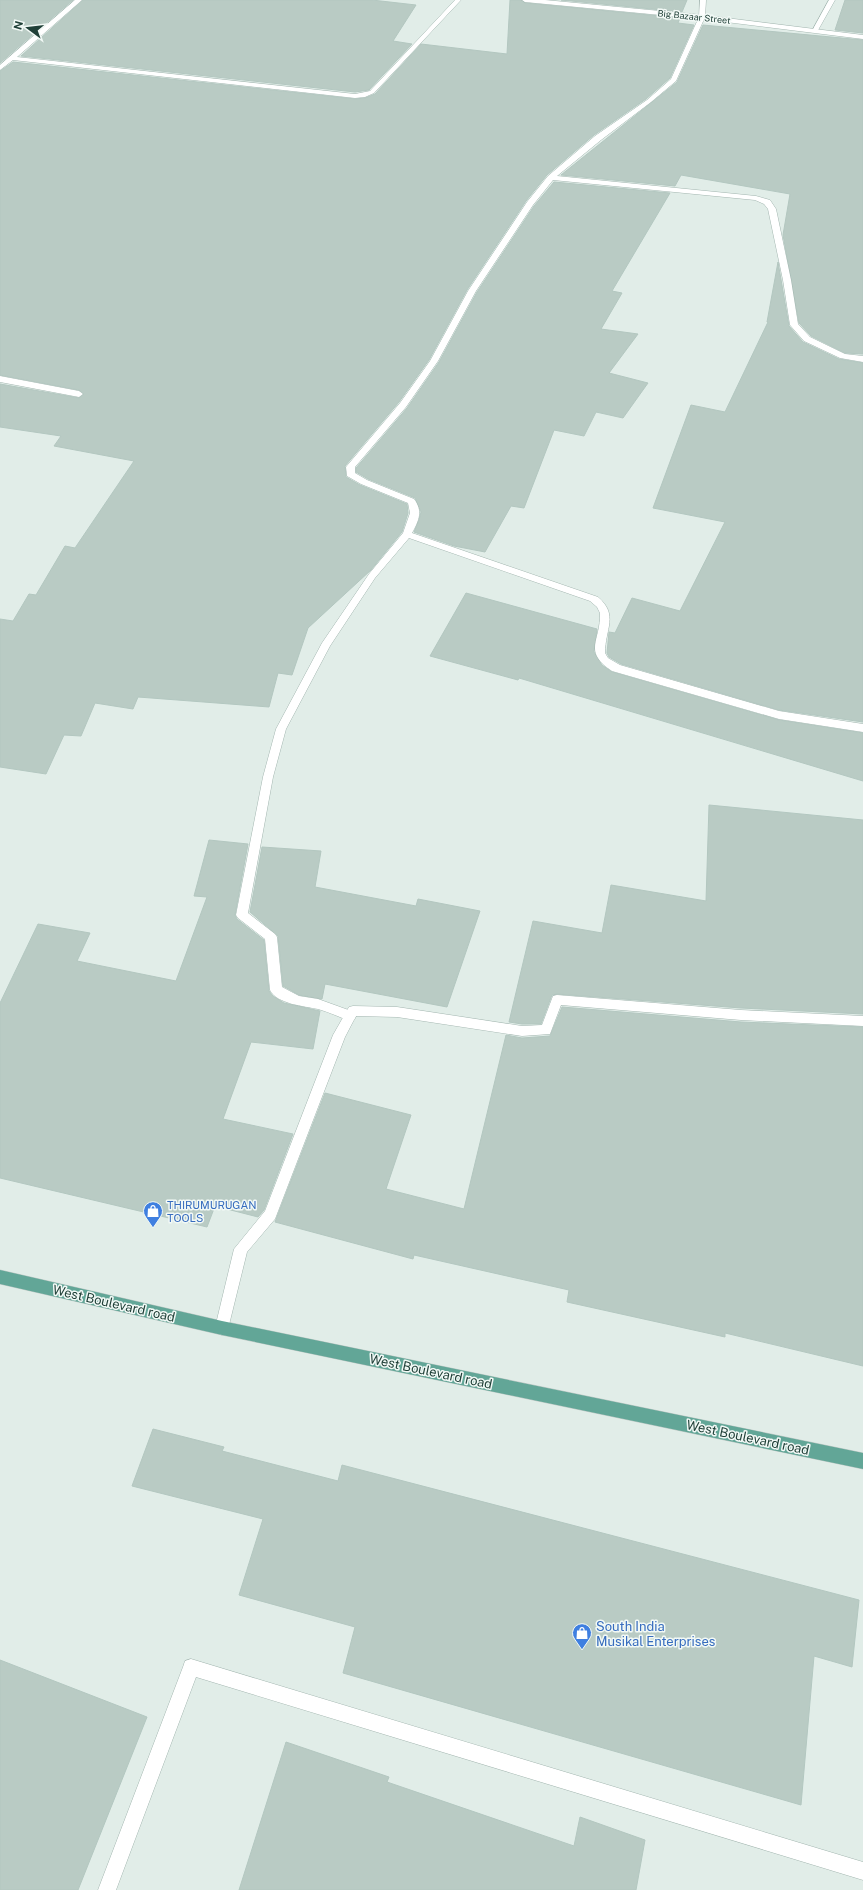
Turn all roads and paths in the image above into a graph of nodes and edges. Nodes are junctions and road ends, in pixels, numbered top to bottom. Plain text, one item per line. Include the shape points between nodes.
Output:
1 (79, 0) edge
2 (458, 0) edge
3 (525, 0) edge
4 (703, 0) edge
5 (832, 0) edge
6 (702, 18) junction
7 (815, 31) junction
8 (863, 37) edge
9 (12, 58) junction
10 (0, 68) edge
11 (551, 178) junction
12 (863, 359) edge
13 (0, 379) edge
14 (79, 394) dead end
15 (407, 534) junction
16 (863, 728) edge
17 (350, 1016) junction
18 (863, 1022) edge
19 (0, 1277) edge
20 (222, 1328) junction
21 (863, 1461) edge
22 (863, 1871) edge
23 (107, 1890) edge

1 - 9 street
2 - 9 street via 372,92 365,96
3 - 6 street, Big Bazaar Street
4 - 6 street
5 - 7 street
6 - 7 street, Big Bazaar Street
6 - 11 street via 674,80
7 - 8 street, Big Bazaar Street
9 - 10 street
11 - 12 street via 756,198 766,202 772,209 794,325 807,339 843,356
11 - 15 street via 530,204 472,291 434,361 403,405 351,467 350,474 364,482 411,501 416,511
13 - 14 street
15 - 16 street via 601,603 606,614 600,652 603,660 616,668 779,715
15 - 17 street via 372,576 326,645 281,729 268,777 242,915 271,936 276,990 297,1001 318,1004
17 - 18 street via 353,1011 397,1012 522,1031 546,1030 557,1000
17 - 20 street via 339,1035 270,1214 241,1249
19 - 20 main road, West Boulevard road
20 - 21 main road, West Boulevard road
22 - 23 street via 191,1667

